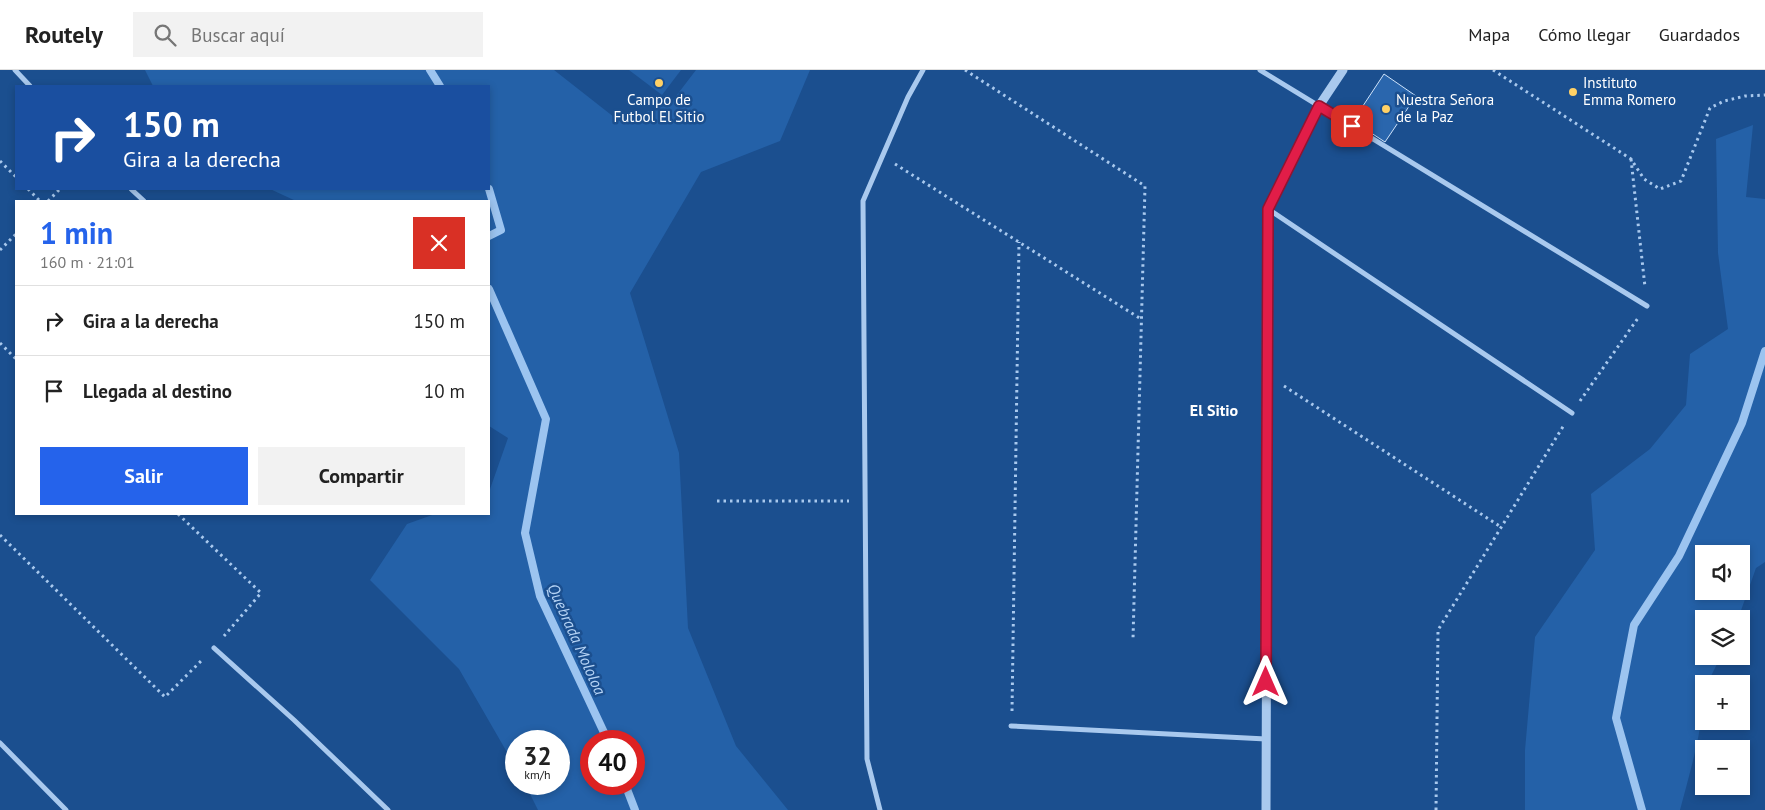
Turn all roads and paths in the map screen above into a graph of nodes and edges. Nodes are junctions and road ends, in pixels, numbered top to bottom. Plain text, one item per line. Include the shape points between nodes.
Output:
1 (15, 70) edge
2 (923, 70) edge
3 (965, 70) edge
4 (1260, 70) edge
5 (1343, 70) edge
6 (1493, 70) edge
7 (29, 85) edge
8 (1765, 95) edge
9 (1319, 106) junction
10 (882, 156) junction
11 (1631, 159) junction
12 (0, 161) edge
13 (15, 176) edge
14 (29, 190) edge
15 (59, 190) edge
16 (132, 190) edge
17 (39, 200) edge
18 (49, 200) edge
19 (143, 200) edge
20 (1268, 209) junction
21 (15, 235) edge
22 (1019, 242) junction
23 (0, 250) edge
24 (1647, 306) junction
25 (1142, 319) junction
26 (0, 343) edge
27 (15, 357) edge
28 (1267, 375) junction
29 (1572, 413) junction
30 (717, 501) dead end
31 (865, 501) junction
32 (179, 515) edge
33 (1501, 527) junction
34 (0, 534) edge
35 (1133, 639) dead end
36 (214, 648) junction
37 (1011, 726) joint
38 (1266, 739) junction
39 (0, 743) edge
40 (66, 810) edge
41 (388, 810) edge
42 (880, 810) edge
43 (1266, 810) edge
44 (1436, 810) edge

1 - 7 street
2 - 10 street
3 - 25 path via 1145,186
4 - 9 street
5 - 9 street
6 - 11 path
8 - 11 path via 1745,96 1710,108 1681,180 1660,189 1644,179
9 - 20 street
9 - 24 street
10 - 22 path
10 - 31 street via 862,201
11 - 24 path
12 - 13 path
14 - 17 path
15 - 18 path
16 - 19 street
20 - 28 street
20 - 29 street
21 - 23 path
22 - 25 path
22 - 37 path
24 - 29 path
25 - 35 path
26 - 27 path
28 - 33 path
28 - 38 street
29 - 33 path
30 - 31 path
31 - 42 street via 867,759
32 - 36 path via 261,593
33 - 44 path via 1438,630
34 - 36 path via 165,697
36 - 41 street
37 - 38 street
38 - 43 street
39 - 40 street

